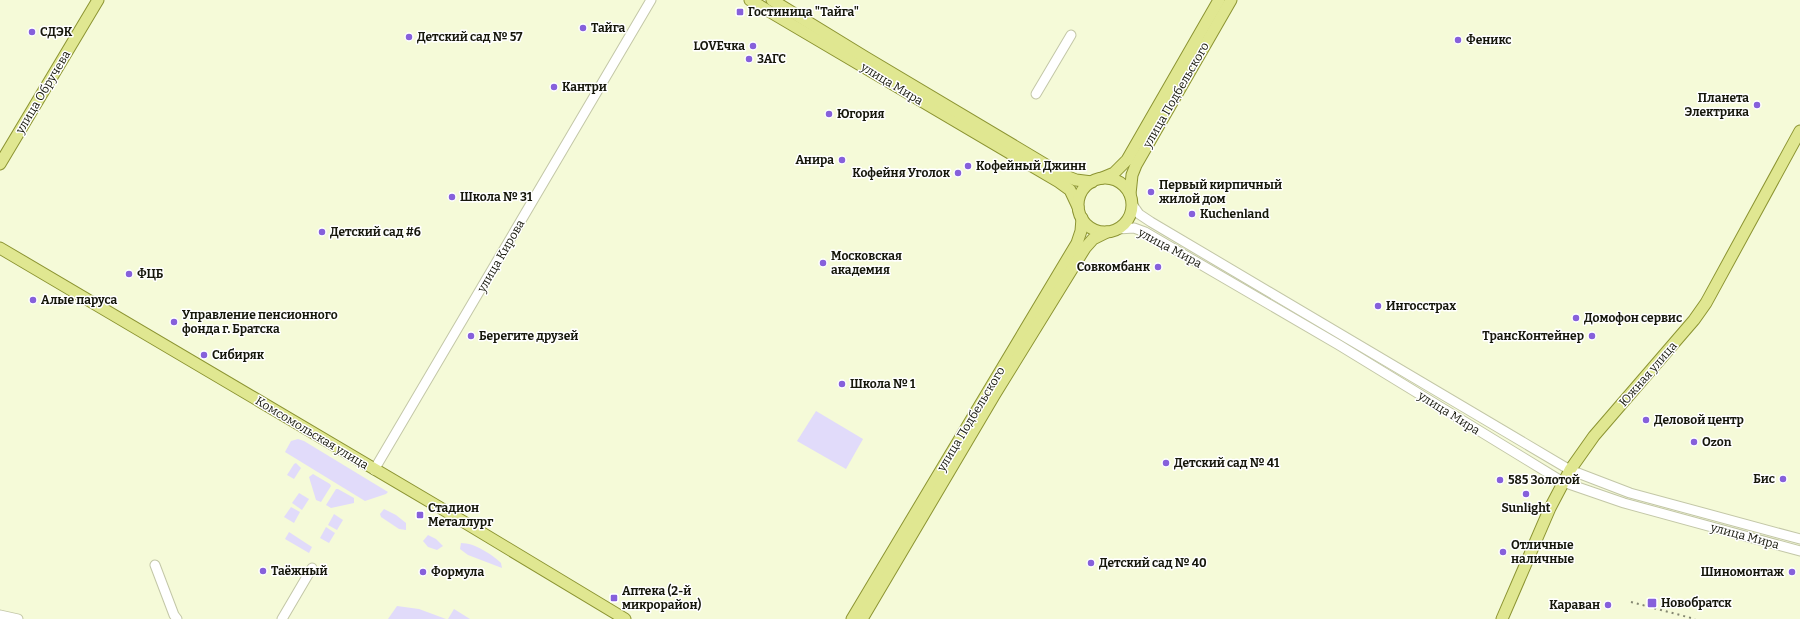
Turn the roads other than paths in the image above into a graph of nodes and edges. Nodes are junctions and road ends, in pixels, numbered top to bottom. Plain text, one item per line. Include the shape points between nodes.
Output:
1 (98, 0) edge
2 (651, 0) edge
3 (750, 0) edge
4 (772, 0) edge
5 (1219, 0) edge
6 (1231, 0) edge
7 (793, 12) junction
8 (787, 22) junction
9 (1070, 36) dead end
10 (1036, 94) dead end
11 (1800, 131) edge
12 (0, 164) edge
13 (1035, 164) junction
14 (1097, 180) junction
15 (1131, 199) junction
16 (1078, 207) junction
17 (1082, 218) junction
18 (1118, 229) junction
19 (1107, 232) junction
20 (0, 248) edge
21 (374, 470) junction
22 (1570, 470) junction
23 (1563, 482) junction
24 (1800, 532) edge
25 (1777, 533) junction
26 (1800, 539) edge
27 (1800, 551) edge
28 (155, 565) dead end
29 (312, 568) dead end
30 (0, 615) edge
31 (18, 619) edge
32 (177, 619) edge
33 (282, 619) edge
34 (624, 619) edge
35 (852, 619) edge
36 (862, 619) edge
37 (1502, 619) edge

1 - 12 main road, улица Обручева
2 - 21 street, улица Кирова
3 - 8 main road, улица Мира
4 - 7 main road, улица Мира
5 - 14 main road, улица Подбельского via 1127,160 1114,173
6 - 15 main road, улица Подбельского via 1136,165 1132,176
7 - 8 main road
7 - 13 main road, улица Мира
8 - 13 main road, улица Мира
9 - 10 street
11 - 22 main road, Южная улица via 1706,303 1594,436
13 - 14 main road via 1070,178
13 - 16 main road via 1066,186
14 - 15 main road via 1119,181
14 - 16 main road via 1083,190
15 - 18 main road via 1127,220
15 - 22 street, улица Мира via 1139,214 1151,222
16 - 17 main road
17 - 19 main road via 1090,227
17 - 35 main road, улица Подбельского via 1077,243
18 - 19 main road
18 - 23 street, улица Мира via 1134,228 1145,232 1339,345
19 - 36 main road, улица Подбельского via 1093,239 1085,248
20 - 21 main road, Комсомольская улица
21 - 34 main road, Комсомольская улица
22 - 23 main road, Южная улица
22 - 25 street, улица Мира via 1630,493
23 - 27 street, улица Мира via 1624,503
23 - 37 main road, Южная улица
24 - 25 street
25 - 26 street, улица Мира
28 - 32 street
29 - 33 street
30 - 31 street

